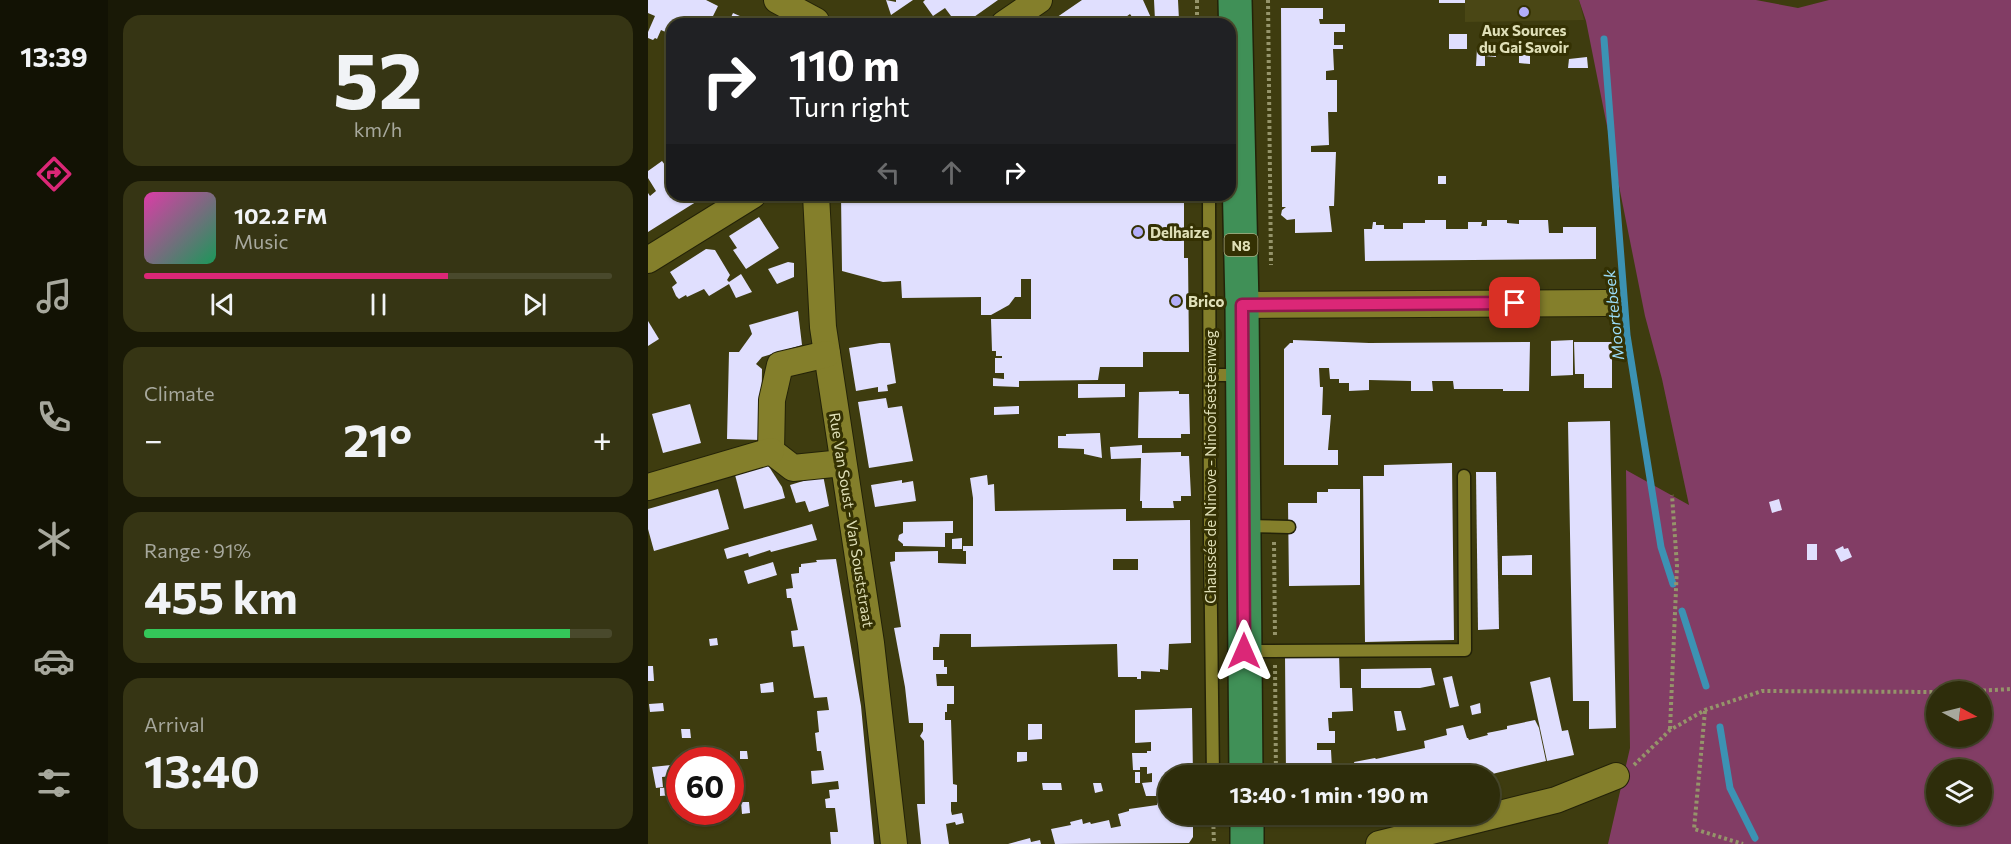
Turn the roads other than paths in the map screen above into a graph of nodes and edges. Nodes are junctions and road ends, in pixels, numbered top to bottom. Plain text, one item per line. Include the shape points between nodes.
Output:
1 (777, 0) edge
2 (1039, 0) edge
3 (1235, 0) edge
4 (814, 11) edge
5 (1013, 18) edge
6 (1235, 18) edge
7 (1236, 196) edge
8 (743, 201) edge
9 (816, 201) edge
10 (1209, 201) edge
11 (648, 260) edge
12 (1606, 303) dead end
13 (1242, 305) junction
14 (826, 354) junction
15 (1210, 375) junction
16 (1243, 375) junction
17 (771, 451) junction
18 (843, 462) junction
19 (1464, 476) dead end
20 (648, 487) edge
21 (1244, 526) junction
22 (1289, 527) dead end
23 (1244, 651) junction
24 (1213, 765) edge
25 (1246, 765) edge
26 (1616, 776) road end
27 (894, 844) edge
28 (1379, 844) edge

1 - 4 street
2 - 5 street
3 - 6 main road, N8
7 - 13 main road, N8
8 - 11 street
9 - 14 street, Rue Van Soust - Van Souststraat
10 - 15 lane, Chaussée de Ninove - Ninoofsesteenweg
12 - 13 street
13 - 16 main road, N8
14 - 17 street via 780,364 772,400
14 - 18 street, Rue Van Soust - Van Souststraat
15 - 16 lane
15 - 24 lane, Chaussée de Ninove - Ninoofsesteenweg
16 - 21 main road, N8
17 - 18 street via 793,468
17 - 20 street
18 - 27 street, Rue Van Soust - Van Souststraat via 871,643
19 - 23 lane via 1465,650
21 - 22 lane
21 - 23 main road, N8
23 - 25 main road, N8
26 - 28 street via 1556,800

